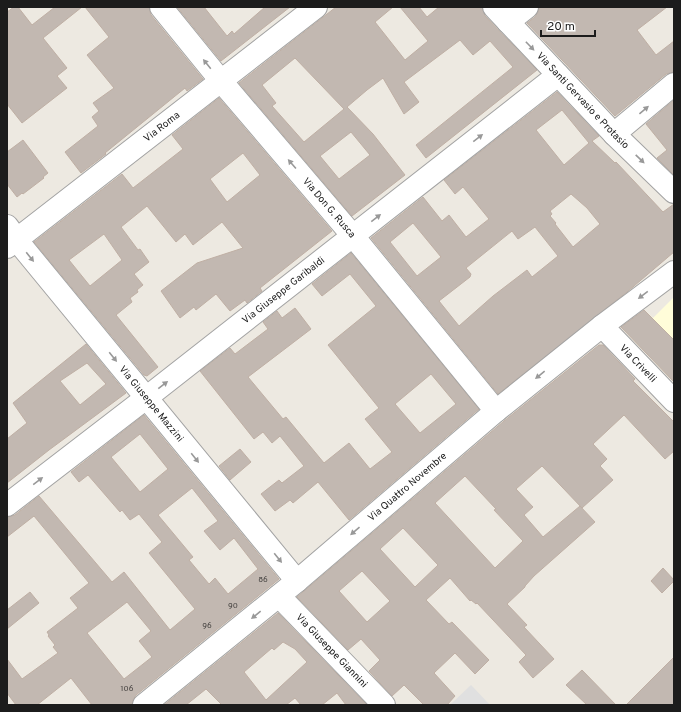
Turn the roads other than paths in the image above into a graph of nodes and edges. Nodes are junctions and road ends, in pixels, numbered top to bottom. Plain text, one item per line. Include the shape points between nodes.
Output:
1 (160, 7) edge
2 (316, 7) edge
3 (527, 7) edge
4 (501, 15) edge
5 (558, 75) junction
6 (221, 81) junction
7 (674, 84) edge
8 (614, 134) junction
9 (674, 192) edge
10 (353, 236) junction
11 (10, 237) edge
12 (674, 272) edge
13 (602, 326) junction
14 (146, 398) junction
15 (674, 400) edge
16 (496, 411) junction
17 (7, 505) edge
18 (297, 581) junction
19 (279, 596) junction
20 (144, 705) edge
21 (384, 705) edge

6 -> 1 street, Via Don G. Rusca
2 - 6 street, Via Roma
3 - 4 street
4 -> 5 street, Via Santi Gervasio e Protasio
5 - 8 street, Via Santi Gervasio e Protasio
10 -> 5 street, Via Giuseppe Garibaldi
10 -> 6 street, Via Don G. Rusca
6 - 11 street, Via Roma
8 -> 7 street
8 -> 9 street, Via Santi Gervasio e Protasio
14 -> 10 street, Via Giuseppe Garibaldi
10 - 16 street, Via Don G. Rusca
11 -> 14 street, Via Giuseppe Mazzini
12 -> 13 street, Via Quattro Novembre
13 - 15 street, Via Crivelli
13 -> 16 street, Via Quattro Novembre
17 -> 14 street, Via Giuseppe Garibaldi
14 -> 18 street, Via Giuseppe Mazzini
16 -> 18 street, Via Quattro Novembre
18 - 19 street, Via Quattro Novembre
19 -> 20 street, Via Quattro Novembre
19 - 21 street, Via Giuseppe Giannini

